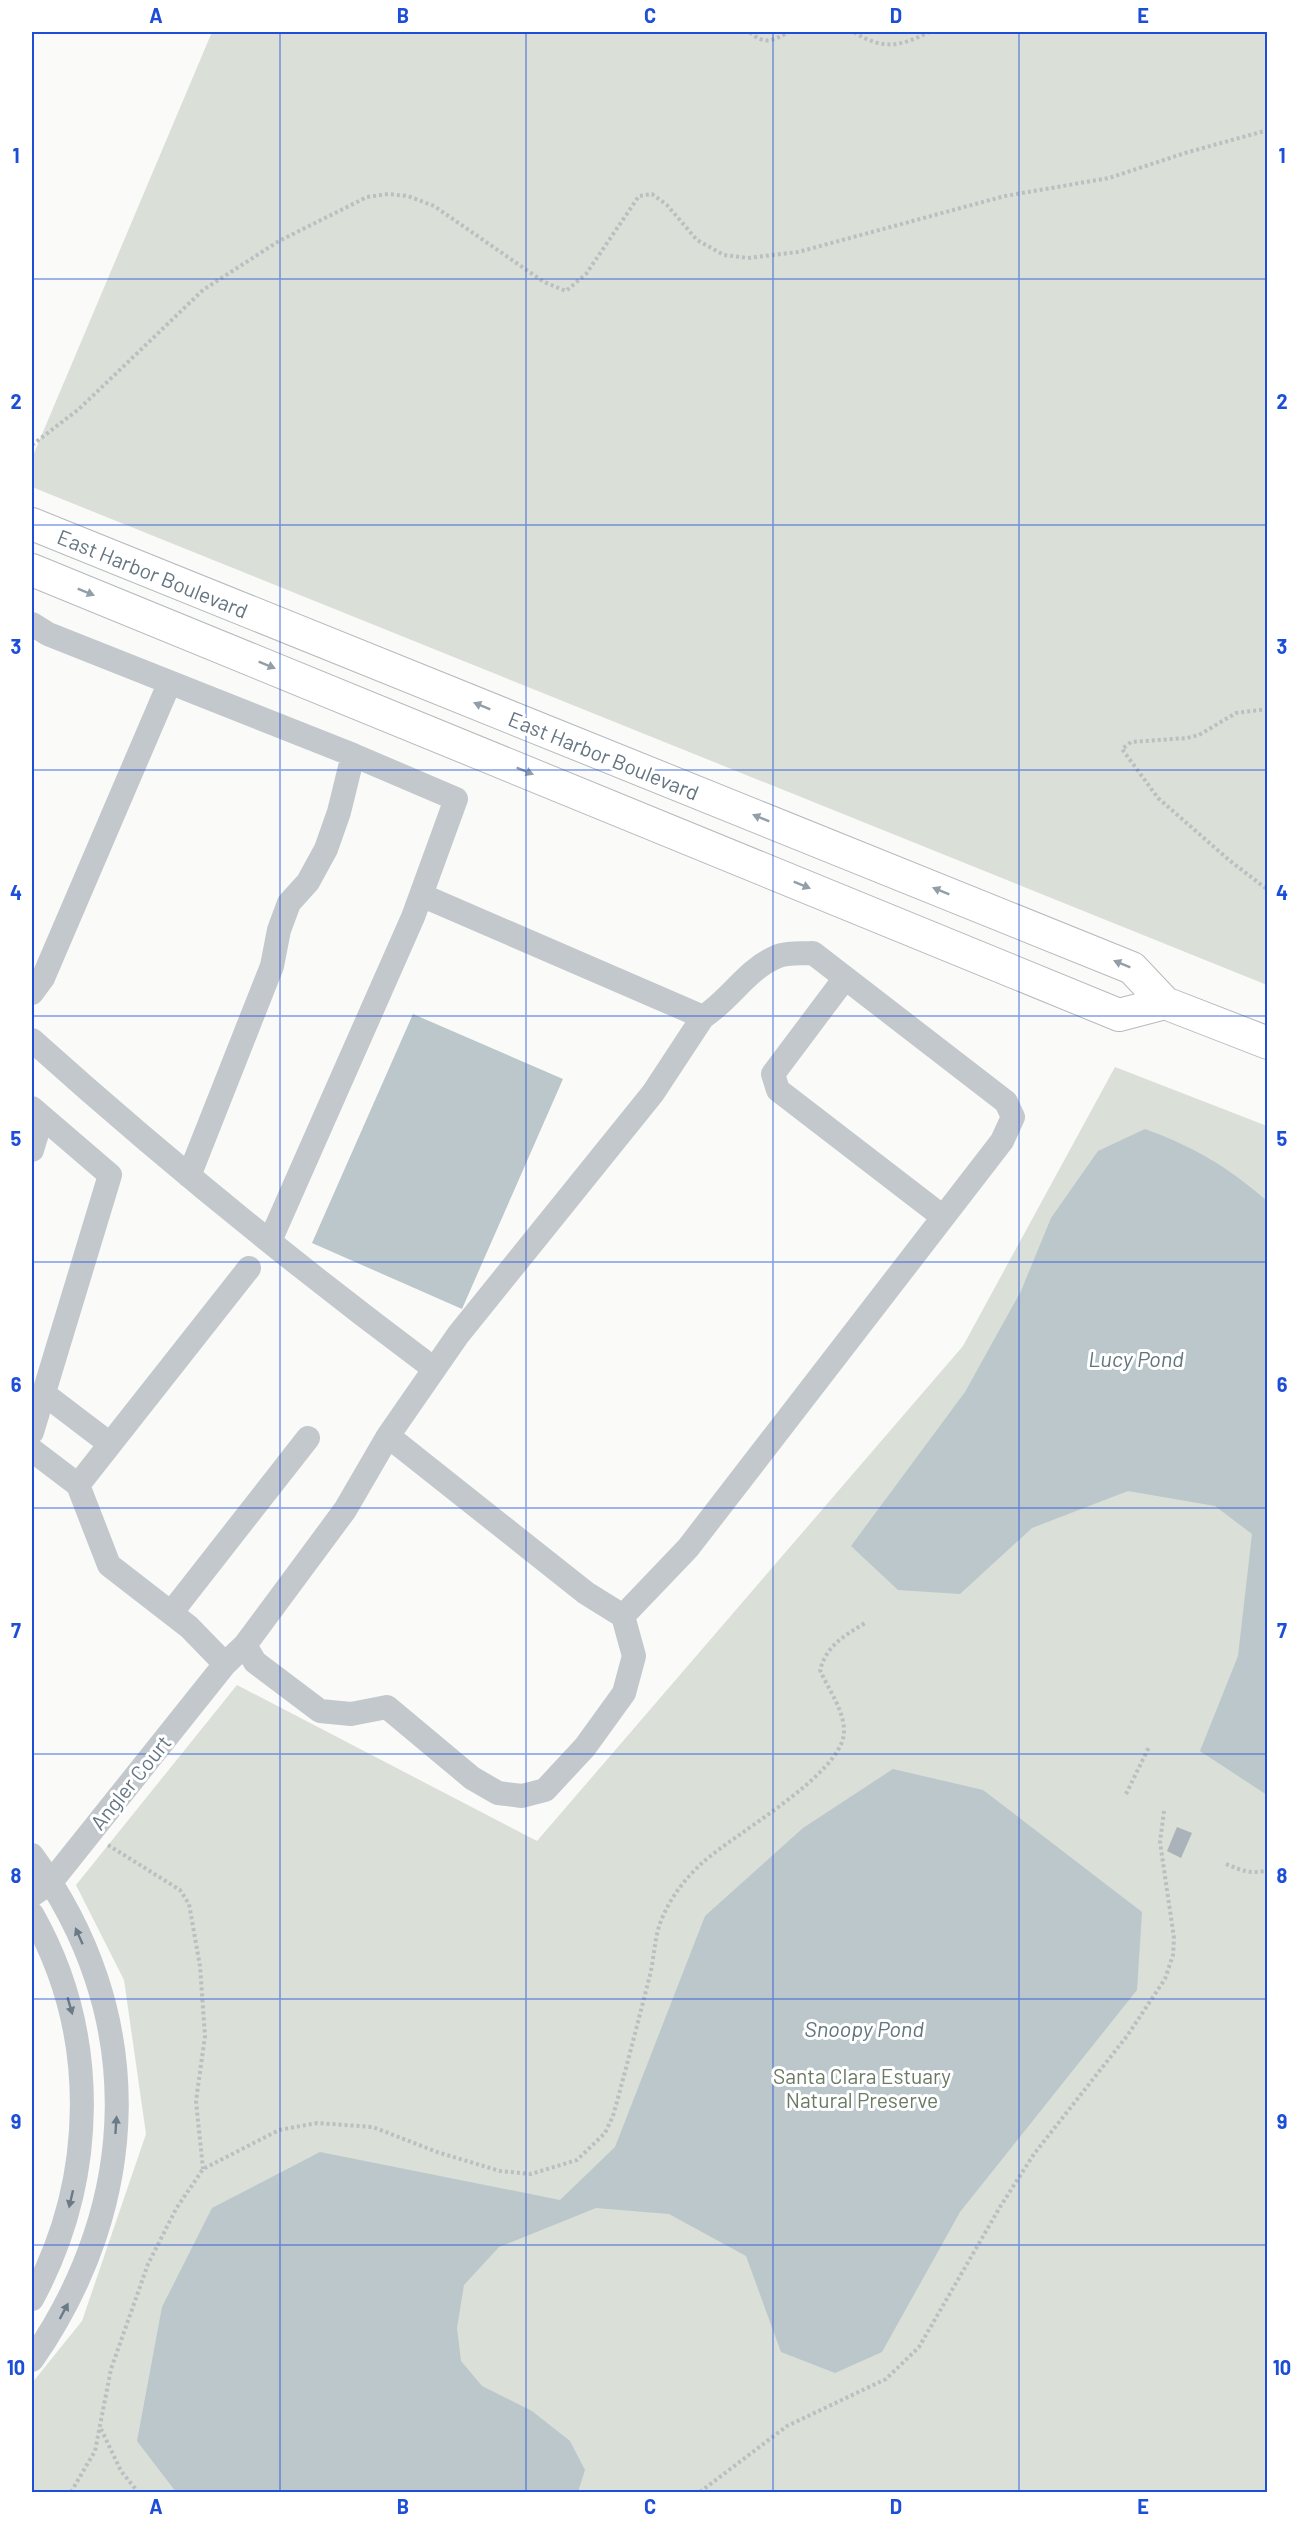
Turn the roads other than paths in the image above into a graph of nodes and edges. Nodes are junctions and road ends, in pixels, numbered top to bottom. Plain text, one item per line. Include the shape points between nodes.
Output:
1 (32, 524) edge
2 (32, 570) edge
3 (34, 634) edge
4 (170, 684) junction
5 (353, 755) junction
6 (421, 895) junction
7 (845, 978) junction
8 (32, 993) edge
9 (1165, 1003) junction
10 (703, 1017) junction
11 (32, 1040) edge
12 (1268, 1043) edge
13 (37, 1112) edge
14 (32, 1150) edge
15 (189, 1176) junction
16 (943, 1217) junction
17 (270, 1241) junction
18 (249, 1268) dead end
19 (433, 1368) junction
20 (44, 1393) junction
21 (32, 1432) edge
22 (388, 1436) junction
23 (308, 1438) dead end
24 (110, 1444) junction
25 (32, 1450) edge
26 (78, 1485) junction
27 (171, 1613) junction
28 (623, 1616) junction
29 (246, 1645) junction
30 (225, 1664) junction
31 (32, 1855) edge
32 (41, 1888) edge
33 (32, 1914) edge
34 (32, 2299) edge
35 (32, 2360) edge

9 -> 1 main road, East Harbor Boulevard via 1132,968
2 -> 9 main road, East Harbor Boulevard via 1119,1016
3 - 4 street
4 - 5 street
4 - 8 street via 43,978
5 - 6 street via 456,799
5 - 15 street via 326,849 308,882 289,903 272,966
6 - 10 street
6 - 17 street
7 - 10 street, Angler Court via 813,953 778,956 756,969
7 - 16 street, Angler Court via 1006,1102 1013,1117 1002,1141
7 - 16 street via 773,1074 777,1090
9 - 12 main road, East Harbor Boulevard
10 - 19 street, Angler Court via 653,1093
11 - 15 street
13 - 14 street
13 - 20 street via 110,1175
15 - 17 street
16 - 28 street, Angler Court via 688,1548
17 - 19 street
18 - 24 street
19 - 22 street, Angler Court
20 - 21 street
20 - 24 street
22 - 28 street via 586,1593
22 - 29 street, Angler Court via 345,1510
23 - 27 street
24 - 26 street
25 - 26 street
26 - 27 street via 110,1565
27 - 30 street
28 - 29 street via 634,1656 624,1693 585,1747 544,1790 522,1796 498,1793 472,1778 387,1707 351,1714 320,1711 255,1662
29 - 30 street, Angler Court
30 - 32 street, Angler Court
31 - 32 street
35 -> 32 street via 58,2322 89,2256 107,2193 116,2119 112,2046 93,1968 80,1935
33 -> 34 street via 50,1949 73,2016 82,2119 80,2154 68,2215

